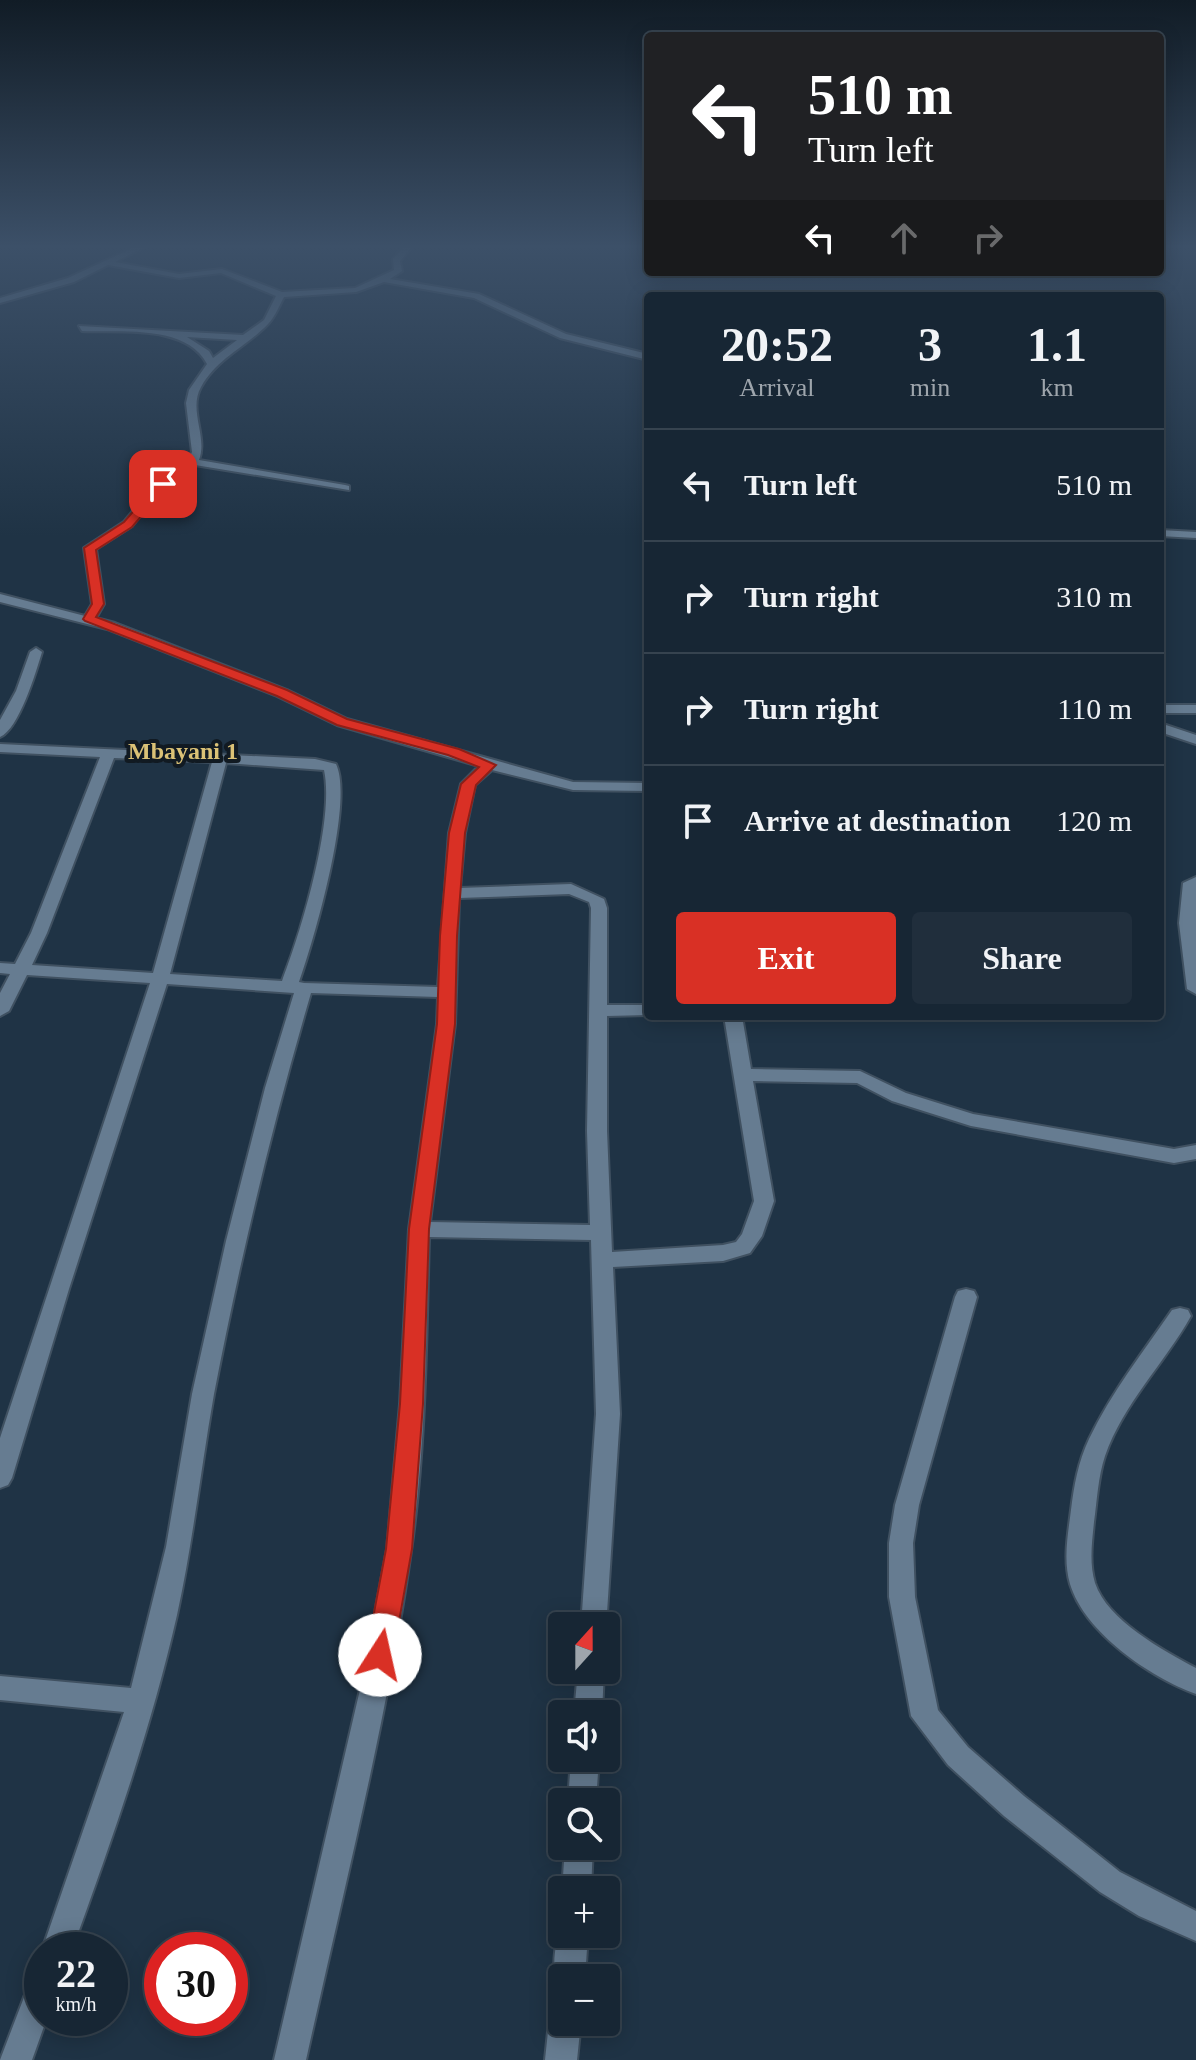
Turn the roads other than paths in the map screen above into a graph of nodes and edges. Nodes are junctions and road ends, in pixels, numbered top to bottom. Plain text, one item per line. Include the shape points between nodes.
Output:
1 (190, 343) edge
2 (239, 343) edge
3 (592, 343) edge
4 (644, 356) edge
5 (212, 364) junction
6 (193, 462) junction
7 (345, 488) dead end
8 (1164, 533) edge
9 (1196, 535) edge
10 (0, 598) edge
11 (89, 619) junction
12 (36, 652) dead end
13 (1164, 709) edge
14 (1196, 709) edge
15 (1164, 728) edge
16 (0, 733) edge
17 (1196, 740) edge
18 (0, 748) edge
19 (108, 754) junction
20 (220, 759) junction
21 (489, 765) junction
22 (644, 787) edge
23 (1196, 882) edge
24 (454, 893) junction
25 (0, 968) edge
26 (21, 969) junction
27 (160, 979) junction
28 (297, 988) junction
29 (1196, 989) edge
30 (447, 992) junction
31 (644, 1010) edge
32 (0, 1011) edge
33 (598, 1011) junction
34 (734, 1020) edge
35 (743, 1075) junction
36 (1196, 1152) edge
37 (419, 1229) junction
38 (601, 1233) junction
39 (602, 1260) junction
40 (966, 1297) dead end
41 (1180, 1316) dead end
42 (0, 1478) edge
43 (595, 1612) edge
44 (1196, 1682) edge
45 (0, 1688) edge
46 (141, 1701) junction
47 (1196, 1926) edge
48 (64, 1932) edge
49 (25, 2036) edge
50 (564, 2036) edge
51 (16, 2060) edge
52 (290, 2060) edge
53 (561, 2060) edge

1 - 5 street
2 - 5 street
3 - 4 street
5 - 6 street via 192,396 197,452
6 - 7 street
6 - 11 street via 154,492 128,524 90,548 98,604
8 - 9 street
10 - 11 street
11 - 21 street via 282,693 342,722
12 - 16 street
13 - 14 street
15 - 17 street
18 - 19 street
19 - 20 street
19 - 26 street
20 - 27 street
20 - 28 street via 315,763 334,771
21 - 22 street via 573,786
21 - 24 street via 472,779 463,798
23 - 29 street via 1191,883 1186,932
24 - 30 street
24 - 33 street via 571,889 596,899
25 - 26 street
26 - 27 street
26 - 32 street
27 - 28 street
27 - 42 street
28 - 30 street
28 - 46 street via 203,1394 175,1567
30 - 37 street
31 - 33 street
33 - 38 street
34 - 35 street
35 - 36 street via 853,1075 899,1097 971,1120 1174,1156
35 - 39 street via 764,1201 743,1248
37 - 38 street
37 - 52 street via 399,1549 375,1681
38 - 39 street
39 - 43 street via 608,1414
40 - 47 street via 901,1543 902,1597 925,1716 969,1766 1110,1882
41 - 44 street via 1094,1454 1078,1568 1101,1615
45 - 46 street
46 - 48 street
49 - 51 street
50 - 53 street

